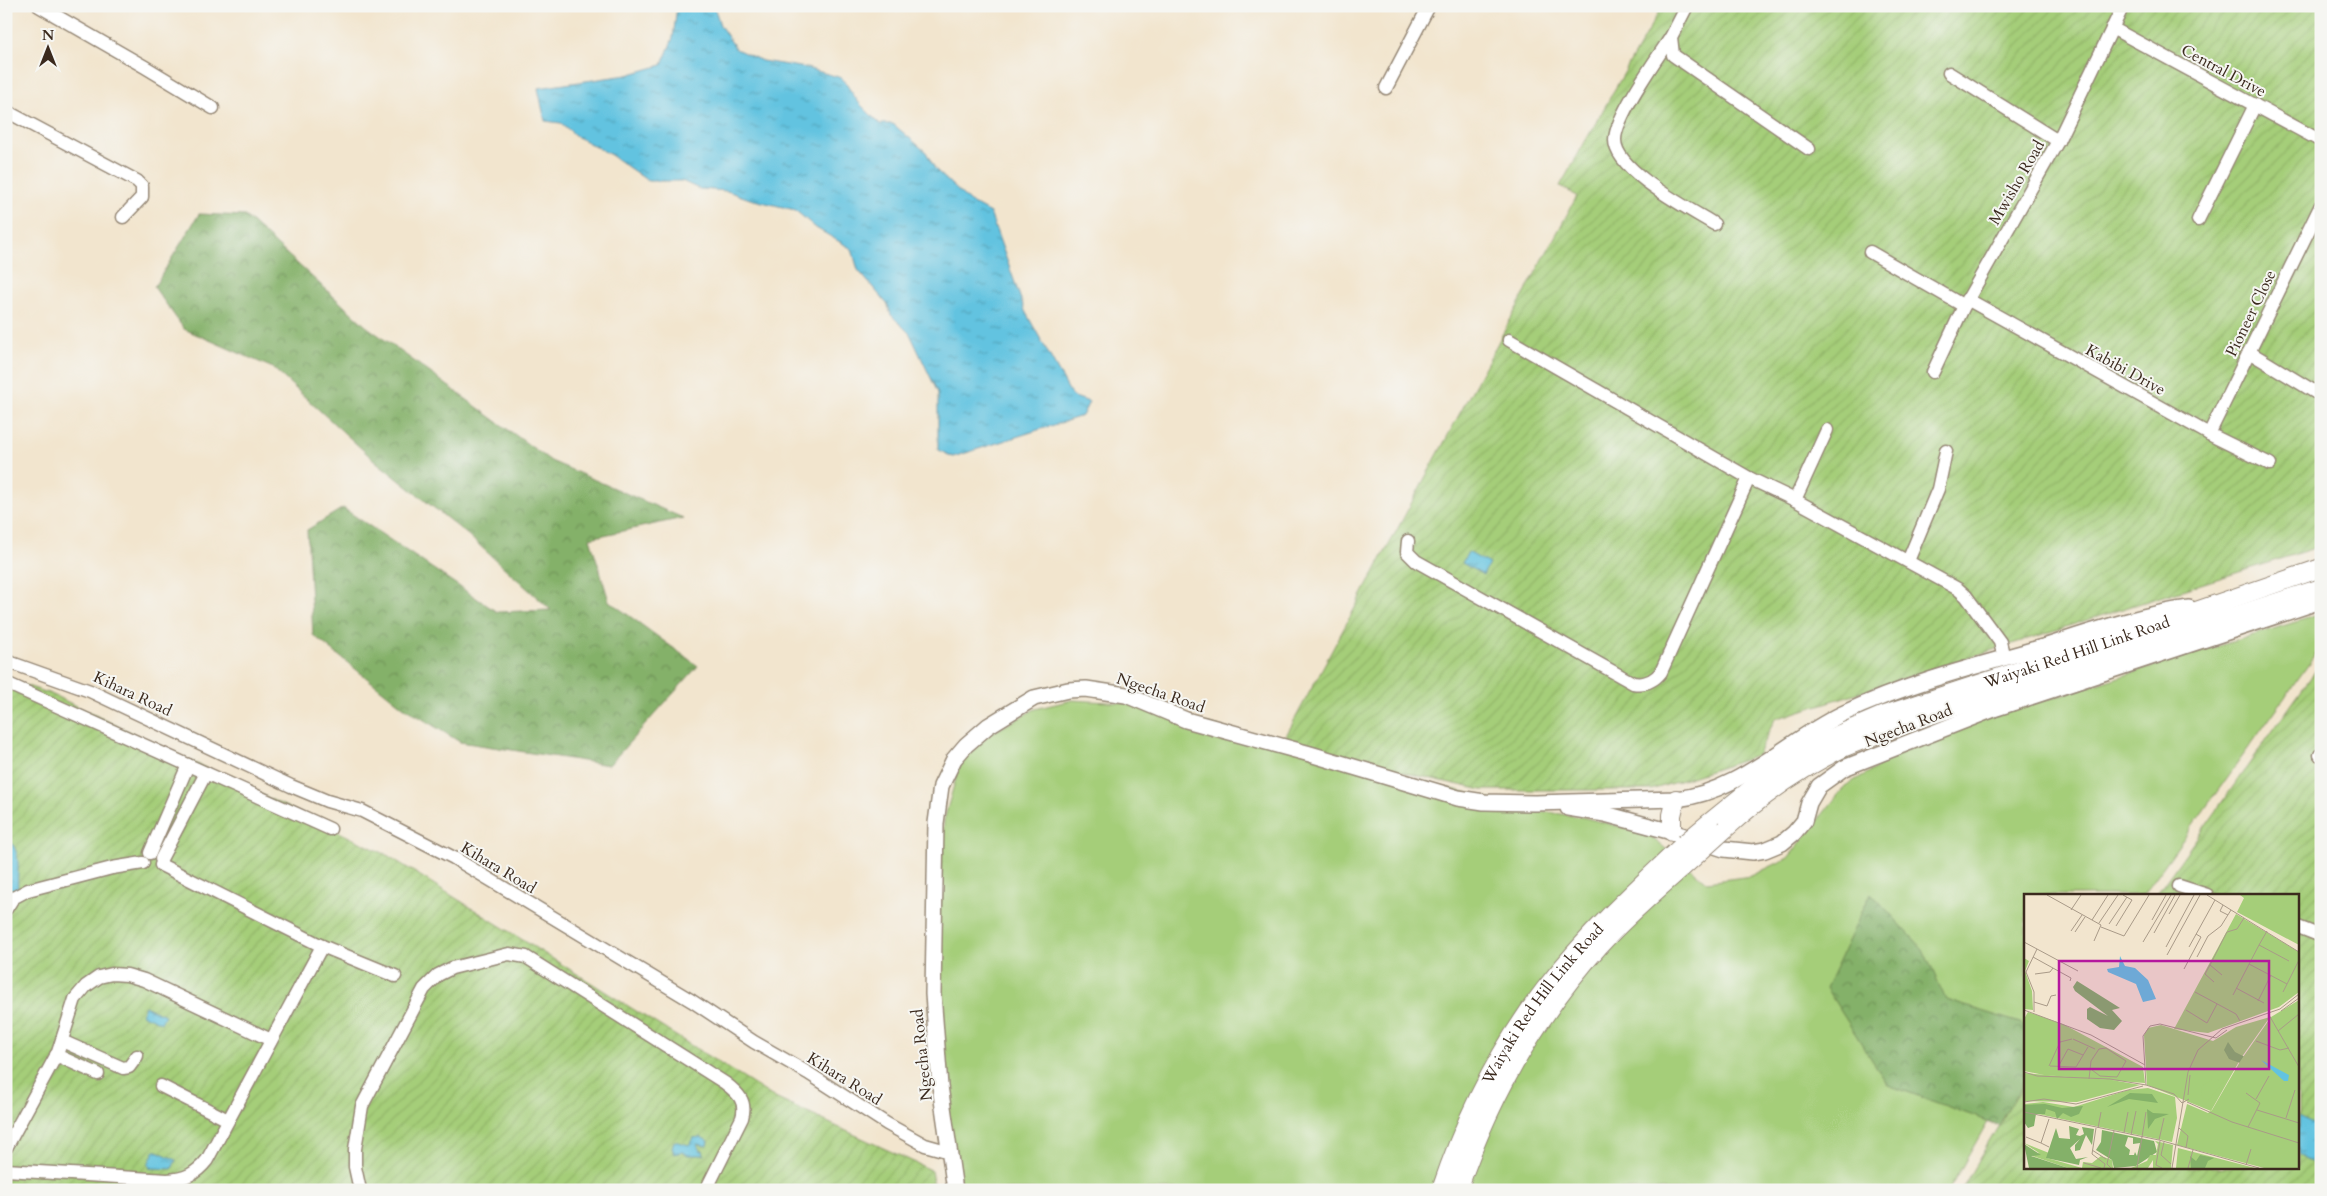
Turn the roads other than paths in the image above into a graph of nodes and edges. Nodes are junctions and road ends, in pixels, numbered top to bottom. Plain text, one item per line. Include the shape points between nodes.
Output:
1 (39, 6) edge
2 (1429, 6) edge
3 (1687, 6) edge
4 (2123, 6) edge
5 (2112, 28) junction
6 (1671, 37) junction
7 (1949, 73) dead end
8 (1386, 88) dead end
9 (2255, 105) junction
10 (213, 108) dead end
11 (6, 111) edge
12 (2321, 140) edge
13 (2058, 141) junction
14 (1809, 149) dead end
15 (2321, 205) edge
16 (123, 217) dead end
17 (2198, 220) dead end
18 (1714, 224) dead end
19 (1870, 252) dead end
20 (1966, 303) junction
21 (1509, 340) dead end
22 (2249, 352) junction
23 (1933, 372) dead end
24 (2316, 392) dead end
25 (1827, 430) dead end
26 (2209, 434) junction
27 (1946, 451) dead end
28 (2270, 464) dead end
29 (1749, 478) junction
30 (1795, 500) junction
31 (1408, 541) dead end
32 (1908, 561) junction
33 (2321, 568) edge
34 (2321, 588) edge
35 (2321, 601) edge
36 (2212, 605) junction
37 (2183, 639) junction
38 (2004, 658) junction
39 (6, 661) edge
40 (6, 683) edge
41 (1840, 741) junction
42 (188, 765) junction
43 (206, 774) junction
44 (1676, 799) junction
45 (1534, 803) junction
46 (330, 828) dead end
47 (1684, 844) junction
48 (147, 858) junction
49 (161, 862) junction
50 (2179, 886) dead end
51 (2204, 894) edge
52 (6, 909) edge
53 (2300, 928) edge
54 (2321, 936) edge
55 (322, 946) junction
56 (395, 976) dead end
57 (271, 1040) junction
58 (62, 1041) junction
59 (56, 1055) junction
60 (137, 1056) dead end
61 (98, 1074) dead end
62 (161, 1086) dead end
63 (228, 1120) junction
64 (6, 1148) edge
65 (950, 1152) junction
66 (6, 1170) edge
67 (360, 1190) edge
68 (706, 1190) edge
69 (955, 1190) edge
70 (1441, 1190) edge
71 (1458, 1190) edge

1 - 10 street
2 - 8 street
3 - 6 street
4 - 5 street, Mwisho Road
5 - 9 street, Central Drive
5 - 13 street, Mwisho Road
6 - 14 street via 1673,55
6 - 18 street via 1634,94 1614,142 1624,162 1636,173
7 - 13 street
9 - 12 street, Central Drive
9 - 17 street
11 - 16 street via 137,181 142,186 142,197
13 - 20 street, Mwisho Road
15 - 22 street, Pioneer Close
19 - 20 street, Kabibi Drive
20 - 23 street, Mwisho Road
20 - 26 street, Kabibi Drive
21 - 29 street
22 - 24 street
22 - 26 street, Pioneer Close
25 - 30 street
26 - 28 street, Kabibi Drive
27 - 32 street via 1938,489
29 - 30 street
29 - 31 street via 1661,672 1650,682 1640,684 1416,561 1407,552
30 - 32 street
32 - 38 street via 1966,596 2000,642
33 - 36 main road, Waiyaki Red Hill Link Road
34 - 37 main road, Waiyaki Red Hill Link Road
35 - 37 street, Ngecha Road
36 - 38 street, Ngecha Road via 2142,618
36 - 41 main road, Waiyaki Red Hill Link Road via 1884,715
37 - 41 main road, Waiyaki Red Hill Link Road
37 - 47 street, Ngecha Road via 1844,768 1819,786 1809,803 1804,822 1789,838 1774,847 1753,852
38 - 44 street, Ngecha Road via 1899,690 1810,731 1773,758 1721,786 1693,797
39 - 65 street, Kihara Road via 90,691 291,786 362,811 454,858 692,1001 887,1124 925,1144
40 - 42 street
41 - 47 main road, bridge via 1717,826
42 - 43 street
42 - 48 street
43 - 46 street
43 - 49 street
44 - 45 street, Ngecha Road
44 - 47 main road via 1672,815
45 - 47 street, Ngecha Road via 1605,814
45 - 65 street, Ngecha Road via 1484,802 1432,792 1186,720 1126,695 1106,691 1049,693 1010,712 979,734 954,759 939,798 932,994
47 - 70 main road, Waiyaki Red Hill Link Road via 1623,901 1574,954 1532,1008 1485,1083
47 - 71 main road, Waiyaki Red Hill Link Road via 1636,909 1600,945 1538,1022 1490,1110
48 - 49 street via 146,868 152,871 157,870
48 - 52 street via 28,890 13,898
49 - 55 street
50 - 51 street
53 - 54 street
55 - 56 street
55 - 57 street
57 - 58 street via 144,980 112,974 99,977 75,999
57 - 63 street
58 - 59 street
58 - 60 street via 123,1068 129,1067
59 - 61 street
59 - 64 street
62 - 63 street
63 - 66 street via 202,1166 192,1175 178,1180
65 - 69 street, Ngecha Road
67 - 68 street via 355,1149 362,1106 424,989 447,969 508,954 526,957 725,1083 740,1096 744,1107 742,1118

